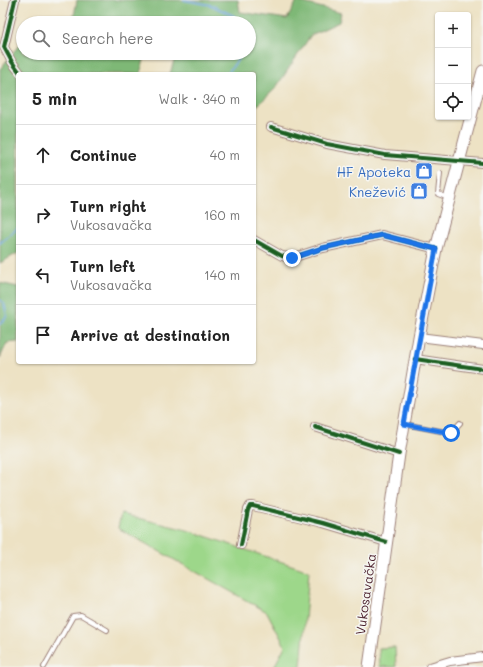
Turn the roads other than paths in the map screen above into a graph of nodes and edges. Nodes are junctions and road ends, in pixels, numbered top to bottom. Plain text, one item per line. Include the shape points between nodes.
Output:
1 (15, 0) edge
2 (2, 47) edge
3 (483, 71) edge
4 (20, 72) edge
5 (271, 127) dead end
6 (460, 161) junction
7 (483, 163) edge
8 (440, 173) dead end
9 (450, 198) junction
10 (256, 241) edge
11 (436, 249) junction
12 (419, 337) junction
13 (483, 345) edge
14 (415, 359) junction
15 (483, 369) edge
16 (460, 423) dead end
17 (404, 424) junction
18 (315, 427) dead end
19 (399, 454) junction
20 (386, 542) junction
21 (241, 545) dead end
22 (107, 630) dead end
23 (483, 657) edge
24 (44, 667) edge
25 (369, 667) edge
26 (430, 667) edge

1 - 2 street
2 - 4 street
3 - 6 main road, Vukosavačka
5 - 6 street via 327,144 385,155
6 - 7 street
6 - 9 main road, Vukosavačka
8 - 9 lane via 438,194
9 - 11 main road, Vukosavačka
10 - 11 street via 282,256 292,258 323,248 382,235
11 - 12 main road, Vukosavačka
12 - 13 street
12 - 14 main road, Vukosavačka
14 - 15 street
14 - 17 main road, Vukosavačka
16 - 17 lane via 451,433
17 - 19 main road, Vukosavačka
18 - 19 street
19 - 20 main road, Vukosavačka
20 - 21 street via 323,523 250,506
20 - 25 main road, Vukosavačka
22 - 24 lane via 81,615 73,616
23 - 26 street via 450,661

